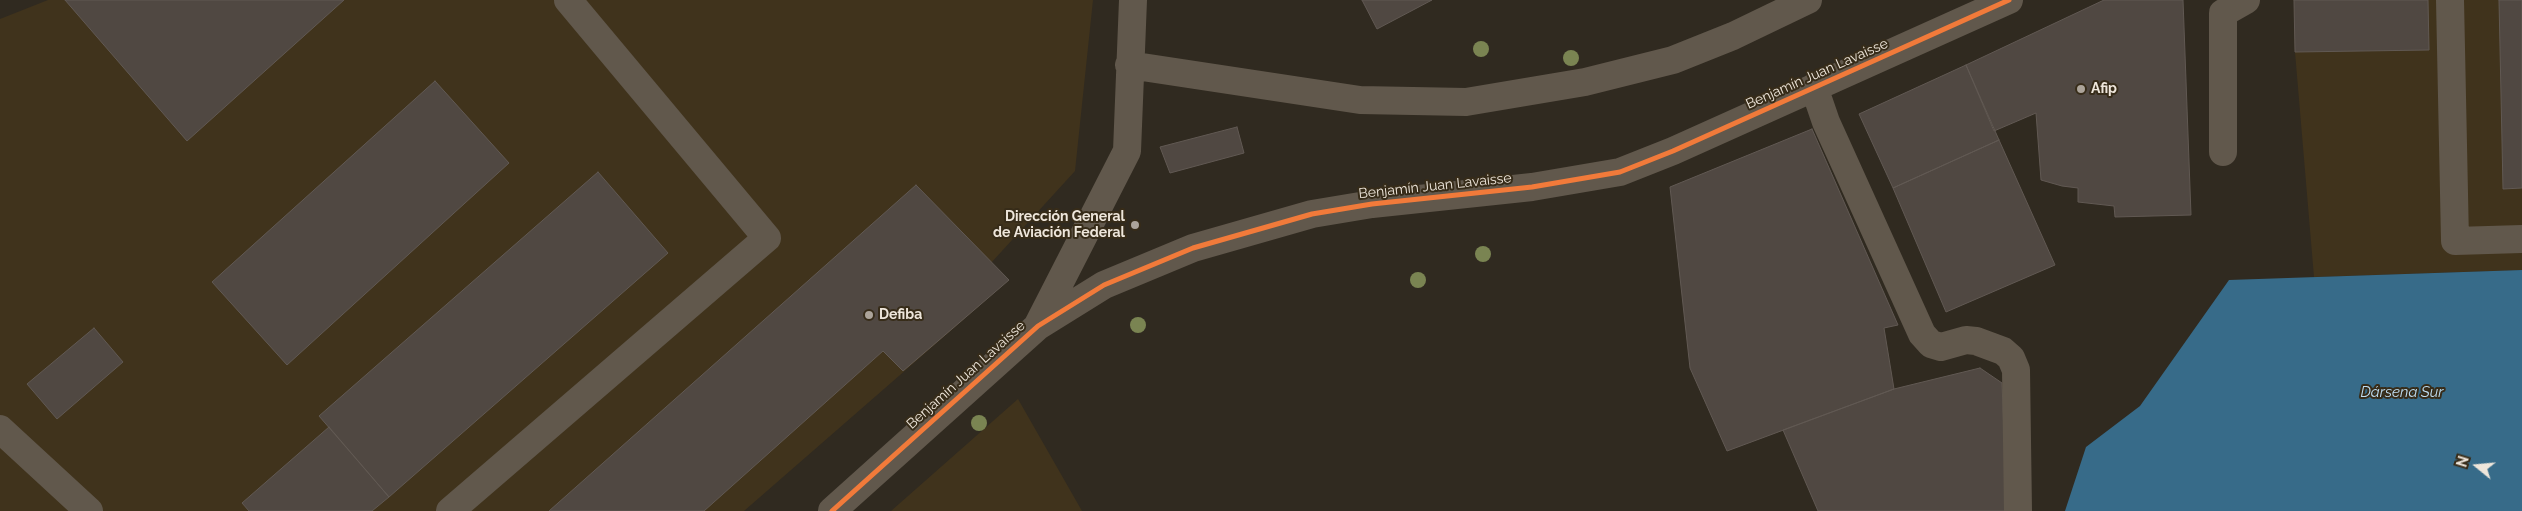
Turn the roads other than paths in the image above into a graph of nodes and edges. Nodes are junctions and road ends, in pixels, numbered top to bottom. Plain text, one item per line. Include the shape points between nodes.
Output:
1 (568, 0) edge
2 (1133, 0) edge
3 (1808, 0) edge
4 (2009, 0) edge
5 (2246, 0) edge
6 (2450, 0) edge
7 (1128, 65) junction
8 (1814, 87) junction
9 (2223, 152) dead end
10 (2522, 239) edge
11 (1038, 326) junction
12 (0, 429) edge
13 (89, 511) edge
14 (450, 511) edge
15 (832, 511) edge
16 (2018, 511) edge

1 - 14 street via 767,238
2 - 7 street
3 - 7 street via 1674,60 1585,82 1466,102 1360,100
4 - 8 street, Benjamín Juan Lavaisse
5 - 9 street via 2223,13
6 - 10 street via 2455,241
7 - 11 street via 1127,151
8 - 11 street, Benjamín Juan Lavaisse via 1620,172 1532,187 1372,204 1312,214 1193,248 1104,285
8 - 16 street via 1826,122 1922,334 1931,344 1941,347 1966,340 1976,341 2003,351 2011,358 2016,370
11 - 15 street, Benjamín Juan Lavaisse
12 - 13 street

